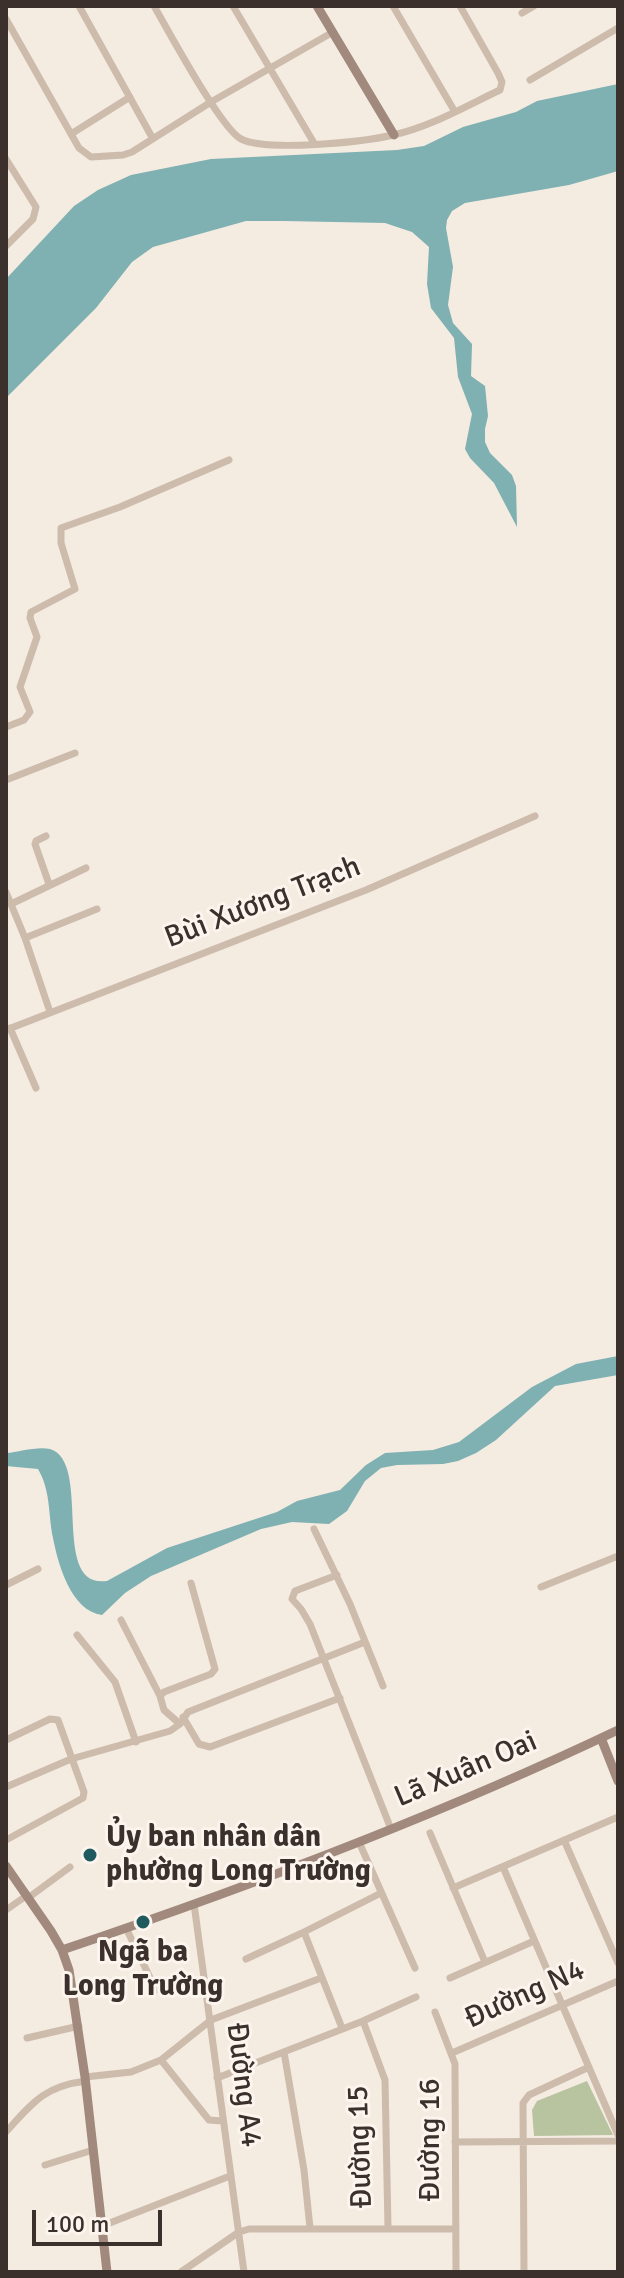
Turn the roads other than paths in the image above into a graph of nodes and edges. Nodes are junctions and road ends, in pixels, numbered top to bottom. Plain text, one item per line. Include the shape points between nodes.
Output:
1 (79, 6) edge
2 (154, 6) edge
3 (233, 6) edge
4 (317, 6) edge
5 (393, 6) edge
6 (460, 6) edge
7 (534, 6) edge
8 (522, 13) dead end
9 (6, 19) edge
10 (618, 28) edge
11 (333, 32) junction
12 (270, 68) junction
13 (530, 80) dead end
14 (130, 97) junction
15 (211, 102) junction
16 (455, 112) junction
17 (71, 134) junction
18 (394, 135) junction
19 (153, 139) junction
20 (314, 143) junction
21 (6, 159) edge
22 (6, 246) edge
23 (229, 460) dead end
24 (6, 727) edge
25 (75, 753) dead end
26 (6, 780) edge
27 (535, 816) dead end
28 (46, 836) dead end
29 (86, 868) dead end
30 (49, 884) junction
31 (6, 892) edge
32 (11, 904) junction
33 (97, 909) dead end
34 (25, 938) junction
35 (50, 1012) junction
36 (8, 1029) edge
37 (36, 1088) dead end
38 (314, 1529) dead end
39 (618, 1556) edge
40 (38, 1569) dead end
41 (337, 1575) junction
42 (191, 1583) dead end
43 (6, 1585) edge
44 (541, 1587) dead end
45 (121, 1620) dead end
46 (77, 1635) dead end
47 (365, 1642) junction
48 (324, 1659) junction
49 (383, 1686) dead end
50 (160, 1696) junction
51 (340, 1698) junction
52 (181, 1721) junction
53 (618, 1730) edge
54 (601, 1738) junction
55 (6, 1740) edge
56 (136, 1742) junction
57 (71, 1759) junction
58 (618, 1781) edge
59 (6, 1787) edge
60 (618, 1817) edge
61 (391, 1829) junction
62 (430, 1833) dead end
63 (6, 1840) edge
64 (564, 1840) junction
65 (359, 1842) junction
66 (6, 1866) edge
67 (70, 1867) dead end
68 (503, 1867) junction
69 (453, 1888) junction
70 (381, 1893) junction
71 (27, 1897) junction
72 (194, 1904) junction
73 (6, 1910) edge
74 (126, 1928) junction
75 (304, 1932) junction
76 (534, 1941) junction
77 (62, 1950) junction
78 (246, 1959) dead end
79 (485, 1962) junction
80 (618, 1963) edge
81 (415, 1968) dead end
82 (321, 1978) junction
83 (450, 1978) dead end
84 (618, 1981) edge
85 (156, 1990) dead end
86 (416, 1997) dead end
87 (562, 2005) junction
88 (435, 2012) dead end
89 (211, 2020) junction
90 (363, 2021) junction
91 (79, 2026) junction
92 (342, 2028) junction
93 (27, 2038) dead end
94 (284, 2052) junction
95 (452, 2053) junction
96 (161, 2060) junction
97 (589, 2067) junction
98 (217, 2078) junction
99 (85, 2079) junction
100 (223, 2121) junction
101 (6, 2132) edge
102 (618, 2138) edge
103 (455, 2142) junction
104 (523, 2142) junction
105 (93, 2150) junction
106 (45, 2165) dead end
107 (230, 2176) junction
108 (102, 2226) junction
109 (310, 2228) junction
110 (388, 2228) junction
111 (456, 2229) junction
112 (239, 2232) junction
113 (107, 2272) edge
114 (181, 2272) edge
115 (244, 2272) edge
116 (456, 2272) edge
117 (524, 2272) edge

1 - 14 street
2 - 15 street
3 - 12 street
4 - 11 main road
5 - 16 street
6 - 16 street via 502,82 500,90
7 - 8 street
9 - 17 street
10 - 13 street
11 - 12 street
11 - 18 main road
12 - 15 street
12 - 20 street
14 - 17 street
14 - 19 street
15 - 19 street
15 - 20 street via 240,138 266,144
16 - 18 street
17 - 19 street via 91,157 123,155
18 - 20 street
21 - 22 street via 36,207 33,219
23 - 24 street via 61,528 75,589 30,615 37,637 20,687 30,712
25 - 26 street
27 - 35 street, Bùi Xương Trạch via 366,890
28 - 30 street via 35,844
29 - 30 street
30 - 32 street
31 - 32 street
32 - 34 street
33 - 34 street
34 - 35 street
35 - 36 street, Bùi Xương Trạch
36 - 37 street
38 - 41 street
39 - 44 street
40 - 43 street
41 - 47 street
41 - 48 street via 292,1595
42 - 50 street via 215,1669
45 - 50 street
46 - 56 street via 115,1682
47 - 48 street
47 - 49 street
48 - 51 street
48 - 52 street via 188,1712
50 - 52 street via 164,1710
51 - 52 street via 210,1747 199,1744
51 - 61 street
52 - 56 street via 170,1731
53 - 54 main road, Lã Xuân Oai
54 - 58 main road
54 - 61 main road, Lã Xuân Oai
55 - 57 street via 55,1719
56 - 57 street
57 - 59 street
57 - 63 street via 83,1798
60 - 64 street
61 - 65 main road, Lã Xuân Oai
62 - 69 street
64 - 68 street
64 - 80 street
65 - 70 street
65 - 72 main road, Lã Xuân Oai
66 - 71 main road
67 - 71 street
68 - 69 street
68 - 76 street
69 - 79 street
70 - 75 street
70 - 81 street
71 - 73 street
71 - 77 main road
72 - 74 main road, Lã Xuân Oai
72 - 89 street, Đường A4
74 - 77 main road, Lã Xuân Oai
74 - 85 street
75 - 78 street
75 - 82 street
76 - 79 street
76 - 87 street
77 - 91 main road
79 - 83 street
82 - 89 street
82 - 92 street
84 - 87 street, Đường N4
86 - 90 street
87 - 95 street, Đường N4
87 - 97 street
88 - 95 street, Đường 16
89 - 96 street
89 - 98 street, Đường A4
90 - 92 street
90 - 110 street, Đường 15 via 385,2080
91 - 93 street
91 - 99 main road
92 - 94 street
94 - 98 street
94 - 109 street
95 - 103 street, Đường 16
96 - 99 street via 131,2072
96 - 100 street via 209,2120
97 - 102 street
97 - 104 street via 526,2097
98 - 100 street, Đường A4
99 - 101 street via 40,2096
99 - 105 main road
100 - 107 street, Đường A4
102 - 104 street
103 - 104 street
103 - 111 street, Đường 16
104 - 117 street
105 - 106 street
105 - 108 main road
107 - 108 street
107 - 112 street, Đường A4
108 - 113 main road
109 - 110 street
109 - 112 street
110 - 111 street
111 - 116 street, Đường 16
112 - 114 street
112 - 115 street, Đường A4

